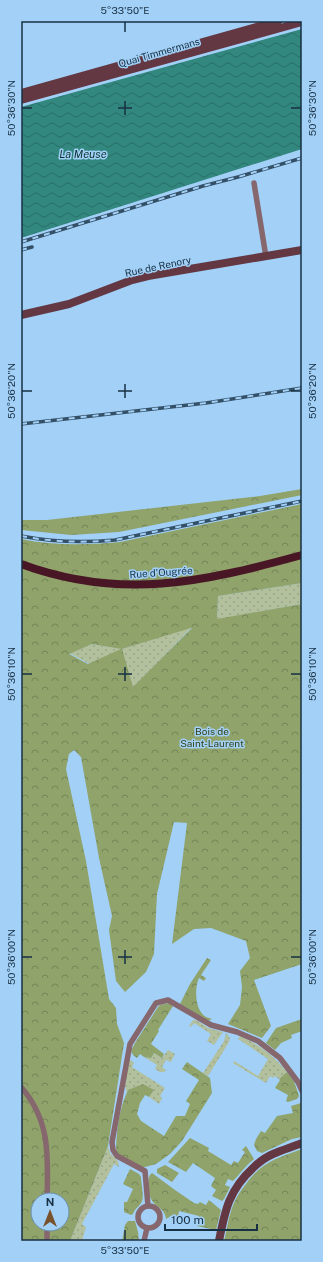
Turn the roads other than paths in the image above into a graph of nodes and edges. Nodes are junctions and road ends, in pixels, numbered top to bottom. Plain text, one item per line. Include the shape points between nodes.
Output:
1 (278, 21) edge
2 (302, 22) edge
3 (21, 93) edge
4 (254, 183) dead end
5 (302, 250) edge
6 (266, 257) junction
7 (21, 315) edge
8 (302, 555) edge
9 (21, 564) edge
10 (21, 1087) edge
11 (302, 1091) edge
12 (302, 1143) edge
13 (47, 1192) edge
14 (148, 1206) junction
15 (147, 1228) junction
16 (144, 1241) edge
17 (219, 1241) edge

1 - 3 main road, Quai Timmermans
2 - 3 main road, Quai Timmermans
4 - 6 street
5 - 6 main road, Rue de Renory
6 - 7 main road, Rue de Renory via 148,276 69,304
8 - 9 main road, Rue d'Ougrée via 208,578 137,585 77,580
10 - 13 street via 32,1102 46,1136
11 - 14 street via 280,1058 258,1041 211,1025 168,1000 156,1003 130,1044 112,1142 117,1156 145,1171
12 - 17 main road via 272,1154 244,1176 228,1204
14 - 15 street via 141,1209 138,1215 139,1223
14 - 15 street via 158,1210 160,1217 158,1224
15 - 16 street

